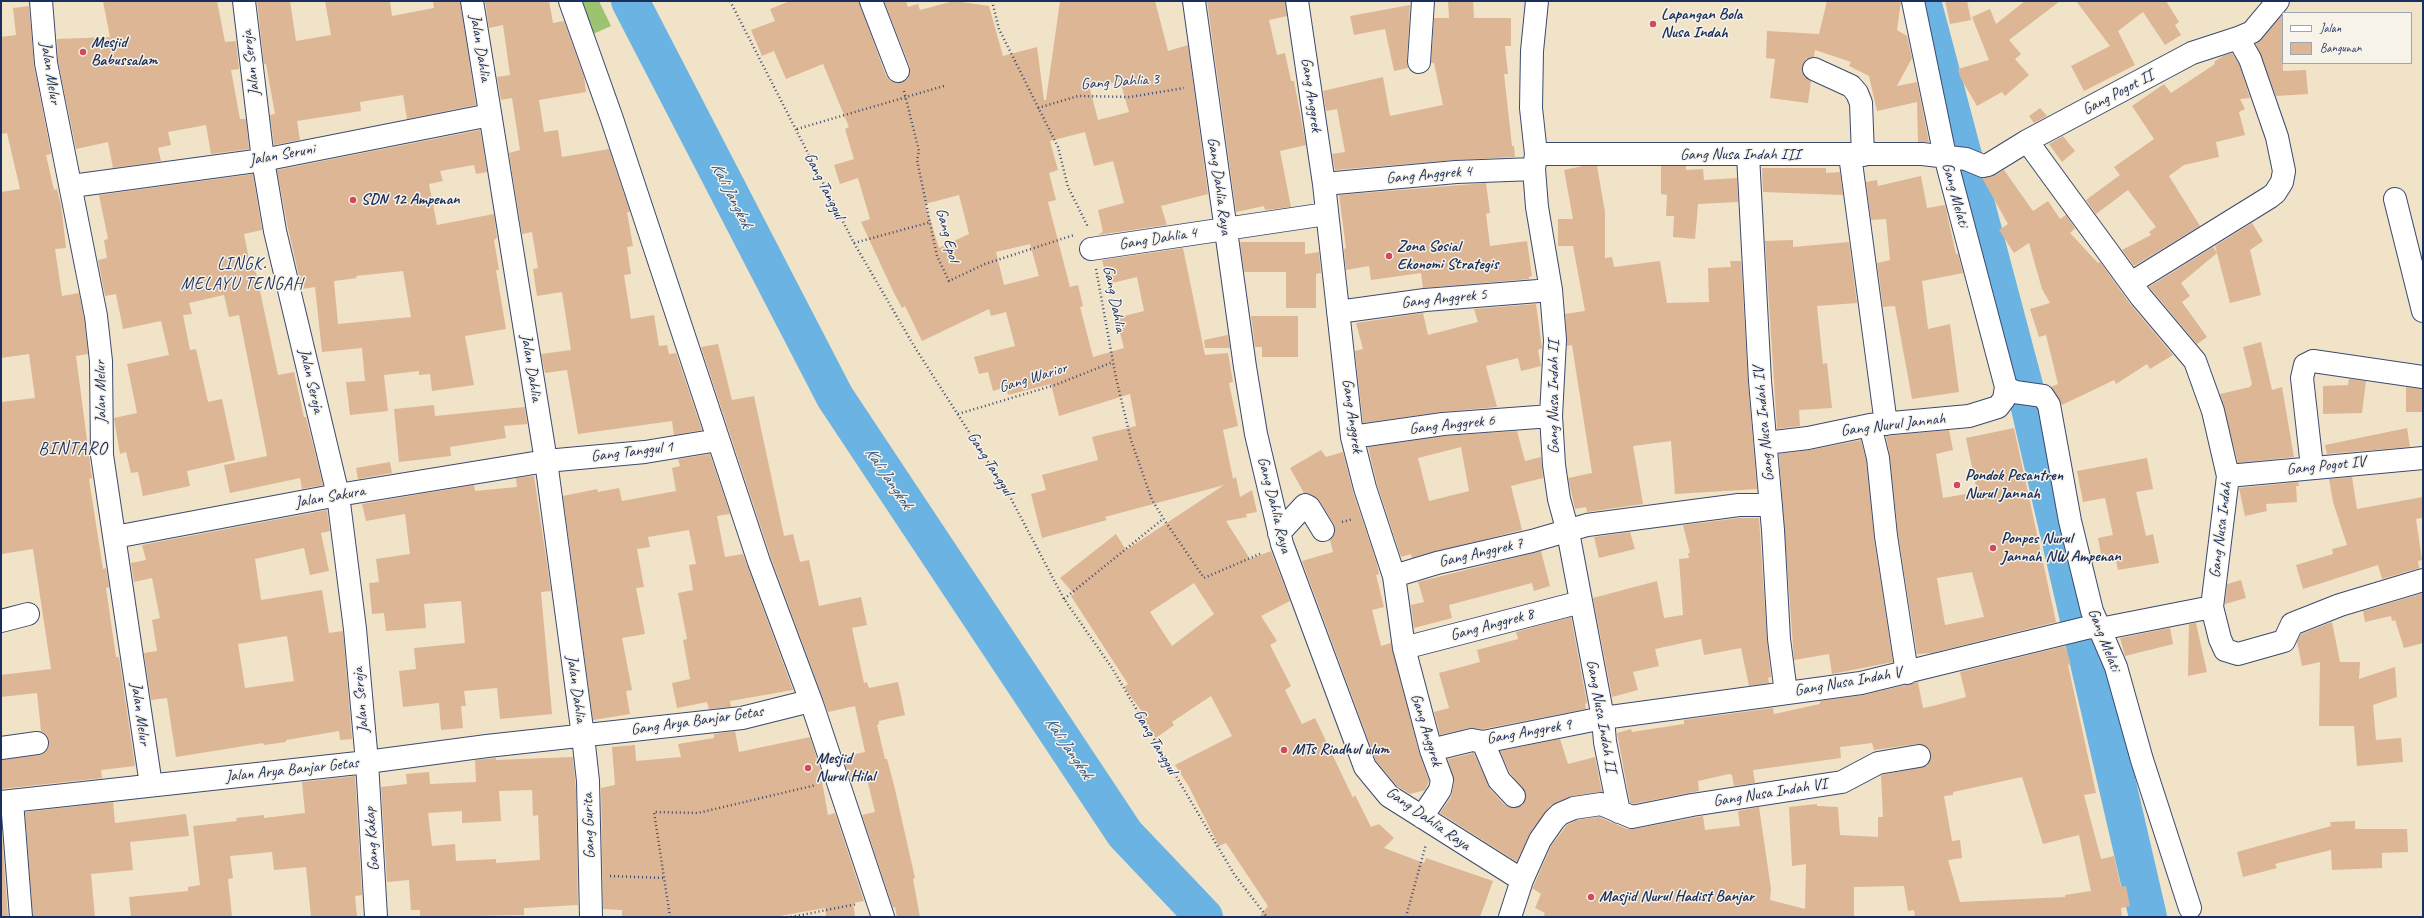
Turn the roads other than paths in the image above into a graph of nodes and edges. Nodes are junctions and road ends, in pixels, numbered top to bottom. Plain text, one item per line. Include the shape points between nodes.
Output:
1 (41, 1) edge
2 (244, 1) edge
3 (472, 1) edge
4 (570, 1) edge
5 (871, 1) edge
6 (1194, 1) edge
7 (1298, 1) edge
8 (1423, 1) edge
9 (1537, 1) edge
10 (1913, 1) edge
11 (2278, 1) edge
12 (2238, 38) junction
13 (1419, 62) dead end
14 (1814, 69) dead end
15 (898, 71) road end
16 (490, 115) junction
17 (2027, 141) junction
18 (1748, 155) junction
19 (1856, 155) junction
20 (1954, 157) junction
21 (263, 160) junction
22 (1535, 161) junction
23 (1324, 184) junction
24 (72, 186) junction
25 (2395, 199) dead end
26 (1326, 214) junction
27 (1226, 229) junction
28 (1091, 240) road end
29 (2417, 255) edge
30 (2130, 283) junction
31 (1551, 290) junction
32 (1338, 312) junction
33 (2423, 312) edge
34 (2423, 378) edge
35 (2011, 389) junction
36 (1551, 416) junction
37 (1878, 425) junction
38 (1352, 437) junction
39 (718, 440) junction
40 (1766, 443) junction
41 (2423, 458) edge
42 (546, 461) junction
43 (2312, 467) junction
44 (2228, 476) junction
45 (338, 495) junction
46 (1771, 505) junction
47 (1323, 530) road end
48 (1568, 532) junction
49 (115, 537) junction
50 (1280, 539) junction
51 (1394, 576) junction
52 (2423, 580) edge
53 (1581, 602) junction
54 (2212, 607) junction
55 (28, 614) dead end
56 (1, 621) edge
57 (2095, 628) junction
58 (1404, 648) junction
59 (1907, 673) junction
60 (1786, 693) junction
61 (810, 701) junction
62 (1603, 718) junction
63 (583, 736) junction
64 (1483, 742) junction
65 (37, 744) dead end
66 (1, 748) edge
67 (1431, 750) junction
68 (1919, 756) dead end
69 (367, 762) junction
70 (151, 785) junction
71 (1514, 796) dead end
72 (6, 801) edge
73 (1619, 812) junction
74 (1427, 821) junction
75 (1522, 880) junction
76 (2190, 908) dead end
77 (881, 909) edge
78 (21, 917) edge
79 (376, 917) edge
80 (592, 917) edge
81 (1510, 917) edge

1 - 24 street, Jalan Melur via 46,63
2 - 21 street, Jalan Seroja
3 - 16 street, Jalan Dahlia
4 - 39 street via 612,118
5 - 15 street
6 - 27 street, Gang Dahlia Raya
7 - 23 street, Gang Anggrek
8 - 13 street
9 - 22 street, Gang Nusa Indah II via 1532,51
10 - 20 street, Gang Melati
11 - 12 street, Gang Pogot II via 2252,32
12 - 17 street, Gang Pogot II via 2192,53
12 - 30 street via 2250,59 2277,137 2284,171 2282,182 2276,193 2270,197
14 - 19 street via 1851,86 1857,92 1861,103
16 - 21 street, Jalan Seruni
16 - 42 street, Jalan Dahlia
17 - 20 street, Gang Pogot II via 1988,165 1983,166
17 - 30 street
18 - 19 street, Gang Nusa Indah III
18 - 22 street, Gang Nusa Indah III
18 - 40 street, Gang Nusa Indah IV
19 - 20 street, Gang Nusa Indah III
19 - 37 street
20 - 35 street, Gang Melati
21 - 24 street, Jalan Seruni
21 - 45 street, Jalan Seroja via 275,231
22 - 23 street, Gang Anggrek 4 via 1456,172
22 - 31 street, Gang Nusa Indah II via 1537,207
23 - 26 street, Gang Anggrek
24 - 49 street, Jalan Melur via 96,316 100,361 102,454
25 - 29 street
26 - 27 street, Gang Dahlia 4
26 - 32 street, Gang Anggrek
27 - 28 street, Gang Dahlia 4
27 - 50 street, Gang Dahlia Raya via 1256,434
29 - 33 street
30 - 44 street, Gang Nusa Indah via 2195,361 2213,411
31 - 32 street, Gang Anggrek 5 via 1425,300
31 - 36 street, Gang Nusa Indah II via 1555,340
32 - 38 street, Gang Anggrek
34 - 43 street via 2313,361 2305,365 2302,378
35 - 37 street, Gang Nurul Jannah via 1998,406 1969,416
35 - 57 street, Gang Melati via 2037,394 2046,399 2049,405 2070,521
36 - 38 street, Gang Anggrek 6 via 1443,424
36 - 48 street, Gang Nusa Indah II via 1559,499
37 - 40 street, Gang Nurul Jannah
37 - 59 street via 1878,458 1886,536
38 - 51 street, Gang Anggrek via 1372,512
39 - 42 street, Gang Tanggul 1 via 645,452
39 - 61 street
40 - 46 street, Gang Nusa Indah IV
41 - 43 street, Gang Pogot IV
42 - 45 street, Jalan Sakura
42 - 63 street, Jalan Dahlia
43 - 44 street, Gang Pogot IV
44 - 54 street, Gang Nusa Indah
45 - 49 street, Jalan Sakura
45 - 69 street, Jalan Seroja via 355,629
46 - 48 street, Gang Anggrek 7 via 1739,505 1707,511 1633,517 1587,525
46 - 60 street, Gang Nusa Indah IV via 1779,639
47 - 50 street via 1309,507 1305,505
48 - 51 street, Gang Anggrek 7 via 1437,563
48 - 53 street, Gang Nusa Indah II
49 - 70 street, Jalan Melur
50 - 74 street, Gang Dahlia Raya via 1365,767 1389,796
51 - 58 street, Gang Anggrek
52 - 54 street via 2340,605 2292,624 2284,641 2238,654 2225,650
53 - 58 street, Gang Anggrek 8
53 - 62 street, Gang Nusa Indah II
54 - 57 street, Gang Nusa Indah V
55 - 56 street
57 - 59 street, Gang Nusa Indah V
57 - 76 street, Gang Melati via 2116,667 2142,760
58 - 67 street, Gang Anggrek
59 - 60 street, Gang Nusa Indah V via 1861,683
60 - 62 street, Gang Nusa Indah V
61 - 63 street, Gang Arya Banjar Getas via 742,718
61 - 77 street
62 - 64 street, Gang Anggrek 9
62 - 73 street, Gang Nusa Indah II via 1605,742
63 - 69 street, Jalan Arya Banjar Getas
63 - 80 street, Gang Gurita via 588,781
64 - 67 street, Gang Anggrek 9 via 1472,740
64 - 71 street via 1499,780
65 - 66 street
67 - 74 street, Gang Anggrek via 1442,785
68 - 73 street, Gang Nusa Indah VI via 1878,763 1842,782 1632,817
69 - 70 street, Jalan Arya Banjar Getas
69 - 79 street, Gang Kakap
70 - 72 street, Jalan Arya Banjar Getas
72 - 78 street
73 - 75 street, Gang Nusa Indah VI via 1601,804 1574,808 1560,814 1540,840
74 - 75 street, Gang Dahlia Raya
75 - 81 street

